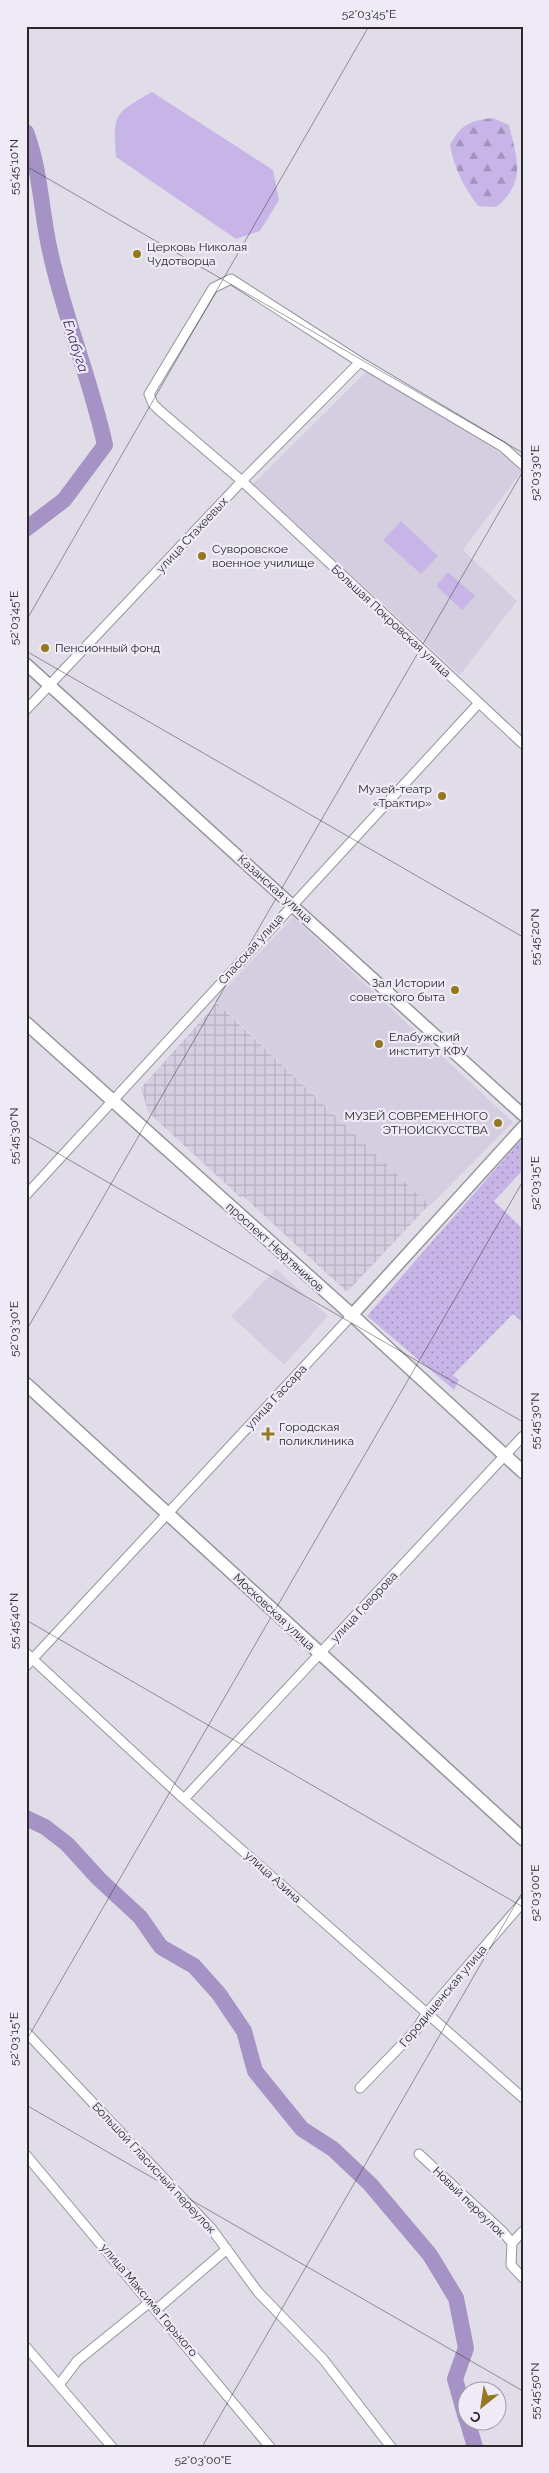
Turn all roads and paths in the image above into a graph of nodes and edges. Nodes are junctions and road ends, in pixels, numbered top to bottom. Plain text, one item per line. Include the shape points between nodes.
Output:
1 (360, 362) junction
2 (523, 465) edge
3 (242, 481) junction
4 (26, 664) edge
5 (50, 686) junction
6 (478, 704) junction
7 (26, 710) edge
8 (523, 744) edge
9 (292, 904) junction
10 (26, 1023) edge
11 (113, 1101) junction
12 (523, 1115) edge
13 (523, 1127) edge
14 (26, 1195) edge
15 (352, 1315) junction
16 (26, 1384) edge
17 (523, 1436) edge
18 (505, 1456) junction
19 (523, 1472) edge
20 (168, 1514) junction
21 (320, 1655) junction
22 (28, 1659) edge
23 (184, 1799) junction
24 (523, 1839) edge
25 (523, 1902) edge
26 (426, 2014) junction
27 (26, 2032) edge
28 (360, 2088) dead end
29 (523, 2098) edge
30 (419, 2154) dead end
31 (26, 2155) edge
32 (523, 2231) edge
33 (512, 2243) junction
34 (227, 2249) junction
35 (523, 2278) edge
36 (150, 2302) junction
37 (157, 2309) junction
38 (26, 2347) edge
39 (59, 2385) junction
40 (112, 2447) edge
41 (270, 2447) edge
42 (391, 2447) edge

1 - 2 street via 503,447
1 - 3 street, улица Стахеевых
1 - 3 street, Большая Покровская улица via 231,279 213,288 149,397 159,410
3 - 5 street, улица Стахеевых
3 - 6 street, Большая Покровская улица
4 - 5 street, Казанская улица
5 - 7 street, улица Стахеевых
5 - 9 street, Казанская улица
6 - 8 street, Большая Покровская улица
6 - 9 street, Спасская улица
9 - 11 street, Спасская улица
9 - 12 street, Казанская улица
10 - 11 main road, проспект Нефтяников
11 - 14 street, Спасская улица
11 - 15 main road, проспект Нефтяников
13 - 15 street, улица Гассара
15 - 18 main road, проспект Нефтяников
15 - 20 street, улица Гассара
16 - 20 main road, Московская улица
17 - 18 street, улица Говорова
18 - 19 main road, проспект Нефтяников
18 - 21 street, улица Говорова
20 - 21 main road, Московская улица
20 - 22 street, улица Гассара
21 - 23 street, улица Говорова
21 - 24 main road, Московская улица
22 - 23 street, улица Азина
23 - 26 street, улица Азина
25 - 26 street, Городищенская улица
26 - 28 street, Городищенская улица via 416,2030
26 - 29 street, улица Азина
27 - 34 street, Большой Гласисный переулок via 211,2228
30 - 33 street, Новый переулок
31 - 36 street, улица Максима Горького
32 - 33 street
33 - 35 street, Новый переулок via 511,2265
34 - 37 street
34 - 42 street, Большой Гласисный переулок via 258,2292 323,2359
36 - 37 street, улица Максима Горького
36 - 39 street via 77,2360
37 - 41 street, улица Максима Горького
38 - 39 street
39 - 40 street

